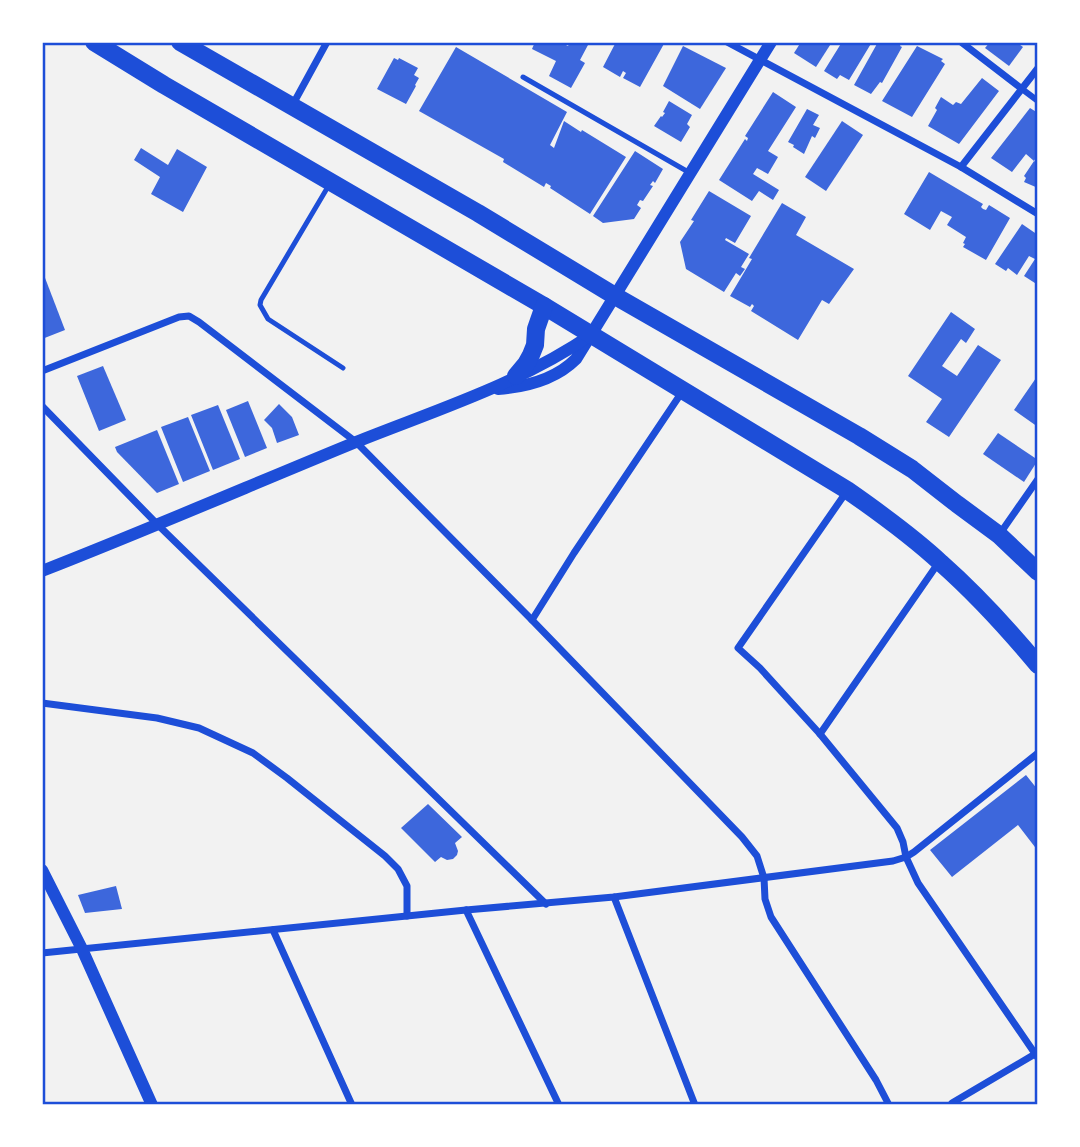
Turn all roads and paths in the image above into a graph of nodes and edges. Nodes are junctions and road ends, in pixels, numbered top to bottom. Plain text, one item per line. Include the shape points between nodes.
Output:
1 (94, 42) edge
2 (180, 42) edge
3 (327, 42) edge
4 (727, 42) edge
5 (771, 42) edge
6 (961, 42) edge
7 (761, 60) junction
8 (1038, 68) edge
9 (523, 77) dead end
10 (1022, 89) junction
11 (1038, 101) edge
12 (292, 107) junction
13 (961, 167) junction
14 (690, 173) junction
15 (330, 182) junction
16 (1038, 214) edge
17 (615, 296) junction
18 (544, 306) junction
19 (591, 335) junction
20 (343, 368) dead end
21 (42, 371) edge
22 (516, 376) junction
23 (490, 390) junction
24 (683, 391) junction
25 (42, 405) edge
26 (356, 442) junction
27 (1038, 479) edge
28 (847, 490) junction
29 (158, 525) junction
30 (999, 535) junction
31 (939, 561) junction
32 (42, 571) edge
33 (1038, 572) edge
34 (532, 620) junction
35 (1038, 665) edge
36 (42, 703) edge
37 (820, 734) junction
38 (1038, 753) edge
39 (906, 857) junction
40 (42, 870) edge
41 (764, 878) junction
42 (614, 897) junction
43 (546, 904) junction
44 (466, 910) junction
45 (407, 916) junction
46 (273, 930) junction
47 (82, 949) junction
48 (42, 953) edge
49 (1036, 1056) edge
50 (952, 1103) dead end
51 (152, 1105) edge
52 (352, 1105) edge
53 (559, 1105) edge
54 (695, 1105) edge
55 (889, 1105) edge

1 - 15 highway
2 - 12 highway
3 - 12 street
4 - 7 street
5 - 7 street
6 - 10 street
7 - 13 street
7 - 14 street
8 - 10 street
9 - 14 lane
10 - 11 street
10 - 13 street
12 - 17 highway
13 - 16 street
14 - 17 street
15 - 18 highway
15 - 20 lane via 260,306 268,319
17 - 19 street
17 - 30 highway via 859,436 912,469
18 - 19 highway
18 - 22 highway via 535,345
19 - 22 street via 564,354
19 - 23 street via 567,369 522,387
19 - 24 highway
21 - 26 street via 189,317
22 - 23 street
23 - 26 street
24 - 28 highway
24 - 34 street
25 - 29 street
26 - 29 street
26 - 34 street
27 - 30 street
28 - 31 highway
28 - 37 street via 738,648
29 - 32 street
29 - 43 street
30 - 33 highway
31 - 35 highway
31 - 37 street
34 - 41 street via 742,837 757,856
36 - 45 street via 157,718 199,728 253,753 398,869 407,886
37 - 39 street via 897,828
38 - 39 street
39 - 41 street
39 - 49 street via 933,906
40 - 47 street
41 - 42 street
41 - 55 street via 771,917
42 - 43 street
42 - 54 street
43 - 44 street
44 - 45 street
44 - 53 street
45 - 46 street
46 - 47 street
46 - 52 street
47 - 48 street
47 - 51 street
49 - 50 street

